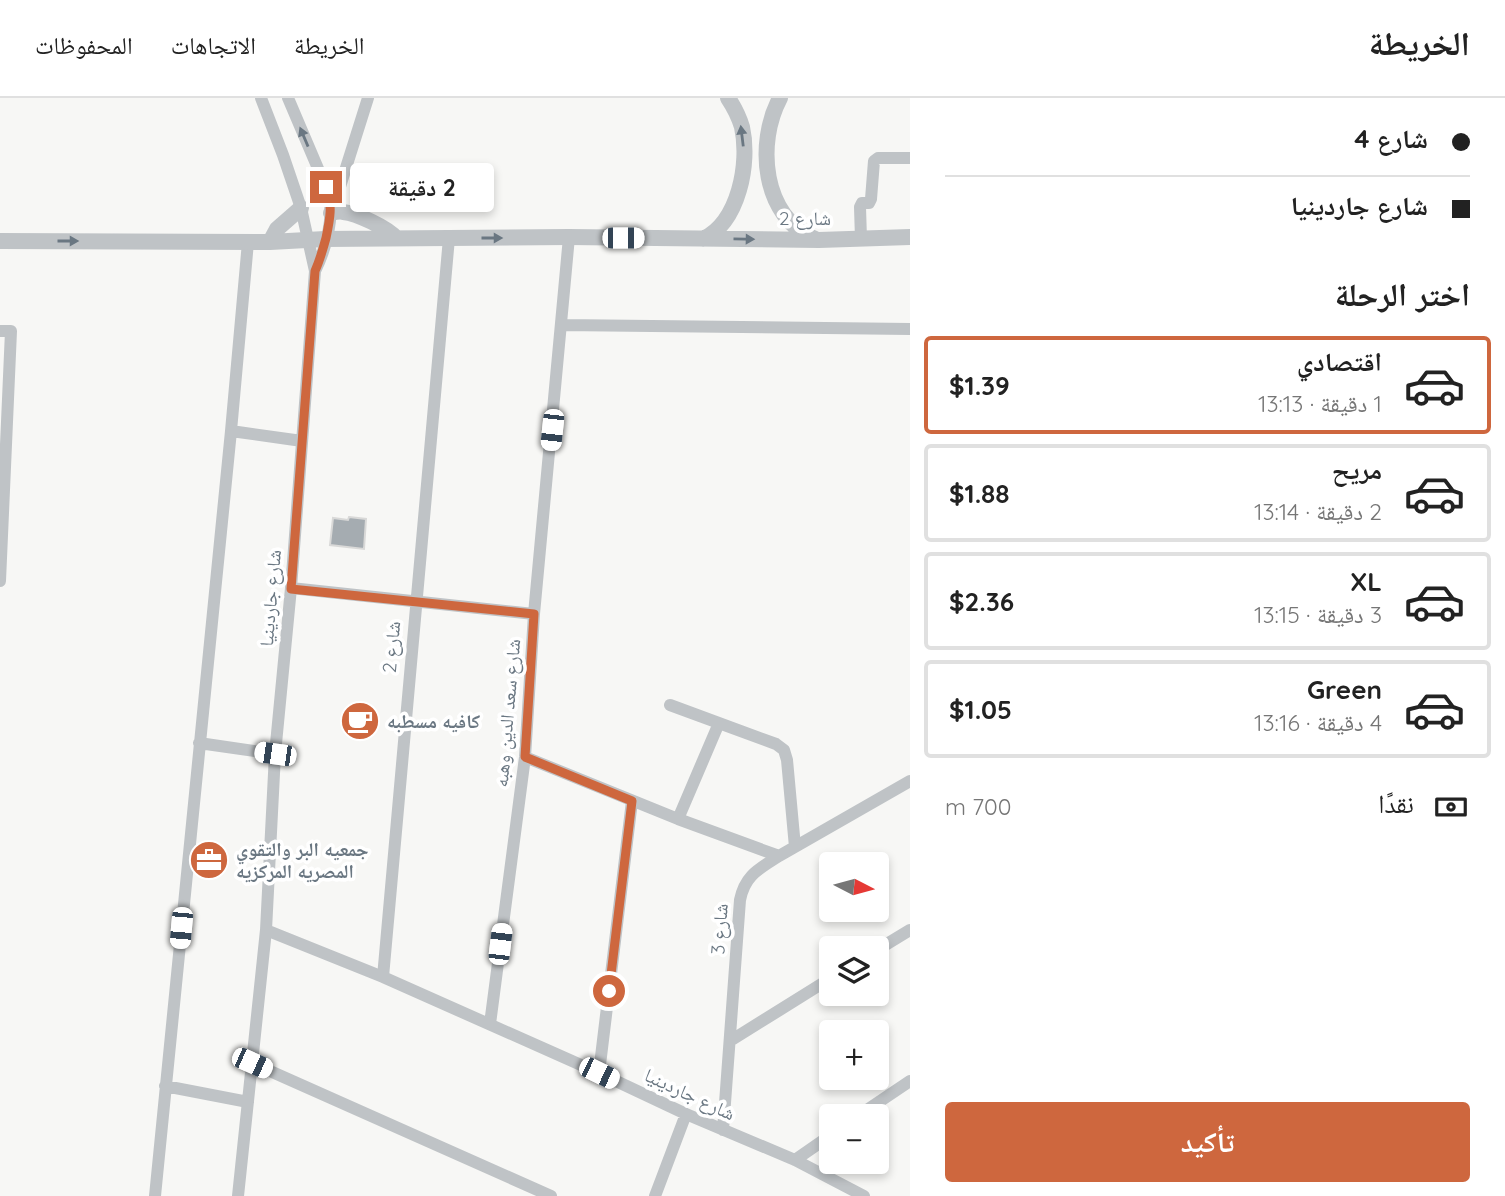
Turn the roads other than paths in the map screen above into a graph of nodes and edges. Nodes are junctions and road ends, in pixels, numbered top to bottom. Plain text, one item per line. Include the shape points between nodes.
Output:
1 (261, 98) edge
2 (288, 98) edge
3 (368, 98) edge
4 (728, 98) edge
5 (780, 98) edge
6 (910, 158) edge
7 (301, 208) junction
8 (331, 213) junction
9 (569, 237) junction
10 (910, 237) edge
11 (396, 238) junction
12 (449, 238) junction
13 (326, 239) junction
14 (703, 239) junction
15 (861, 239) junction
16 (308, 240) junction
17 (819, 240) junction
18 (0, 241) edge
19 (248, 242) junction
20 (270, 242) junction
21 (315, 271) junction
22 (562, 326) junction
23 (910, 329) edge
24 (0, 331) edge
25 (230, 431) junction
26 (302, 441) junction
27 (0, 581) edge
28 (291, 589) junction
29 (416, 602) junction
30 (534, 614) junction
31 (670, 705) dead end
32 (719, 723) junction
33 (199, 743) junction
34 (275, 754) junction
35 (525, 757) junction
36 (910, 781) edge
37 (632, 801) junction
38 (678, 819) junction
39 (796, 847) junction
40 (779, 856) junction
41 (910, 929) edge
42 (266, 930) junction
43 (889, 942) edge
44 (383, 977) junction
45 (819, 985) edge
46 (490, 1024) junction
47 (730, 1041) junction
48 (252, 1063) junction
49 (599, 1073) junction
50 (910, 1081) edge
51 (165, 1086) junction
52 (248, 1102) junction
53 (876, 1104) edge
54 (686, 1115) junction
55 (723, 1130) junction
56 (819, 1143) edge
57 (795, 1160) junction
58 (242, 1194) edge
59 (155, 1196) edge
60 (551, 1196) edge
61 (655, 1196) edge
62 (864, 1196) edge

1 - 7 street, شارع جاردينيا
8 -> 2 street, شارع جاردينيا via 328,192
3 - 8 street
14 -> 4 street via 728,214 742,179 743,131
5 - 17 street via 768,141 772,190 790,221
6 - 15 street via 874,161 871,200 860,207
7 - 16 street, شارع جاردينيا
7 - 20 street via 277,229
8 - 11 street via 350,213 386,228
8 - 13 street, شارع جاردينيا
12 -> 9 street, شارع 2
9 - 14 street, شارع 2
9 - 22 street, شارع سعد الدين وهبه
10 - 15 street, شارع 2
11 - 12 street, شارع 2
11 - 13 street, شارع 2
12 - 29 street, شارع 2
13 - 16 street, شارع 2
13 - 21 street, شارع جاردينيا
14 -> 17 street, شارع 2
15 - 17 street, شارع 2
16 - 20 street, شارع 2
16 - 21 street, شارع جاردينيا
18 -> 19 street, شارع 2
19 - 20 street, شارع 2
19 - 25 street
21 - 26 street, شارع جاردينيا
22 - 23 street
22 - 30 street, شارع سعد الدين وهبه
24 - 27 street via 11,331
25 - 26 street
25 - 33 street
26 - 28 street, شارع جاردينيا
28 - 29 street
28 - 34 street, شارع جاردينيا
29 - 30 street
29 - 44 street, شارع 2
30 - 35 street, شارع سعد الدين وهبه
31 - 32 street
32 - 38 street
32 - 39 street via 784,750
33 - 34 street
33 - 51 street
34 - 42 street, شارع جاردينيا
35 - 37 street
35 - 46 street, شارع سعد الدين وهبه
36 - 39 street, شارع 3
37 - 38 street
37 - 49 street
38 - 40 street
39 - 40 street, شارع 3
40 - 47 street, شارع 3 via 751,875 742,891
41 - 43 street
42 - 44 street, شارع جاردينيا
42 - 48 street, شارع جاردينيا
44 - 46 street, شارع جاردينيا
45 - 47 street
46 - 49 street, شارع جاردينيا
47 - 55 street, شارع 3
48 - 52 street, شارع جاردينيا
48 - 60 street
49 - 54 street, شارع جاردينيا
50 - 53 street
51 - 52 street
51 - 59 street
52 - 58 street, شارع جاردينيا
54 - 55 street, شارع جاردينيا
54 - 61 street
55 - 57 street, شارع جاردينيا
56 - 57 street
57 - 62 street, شارع جاردينيا

